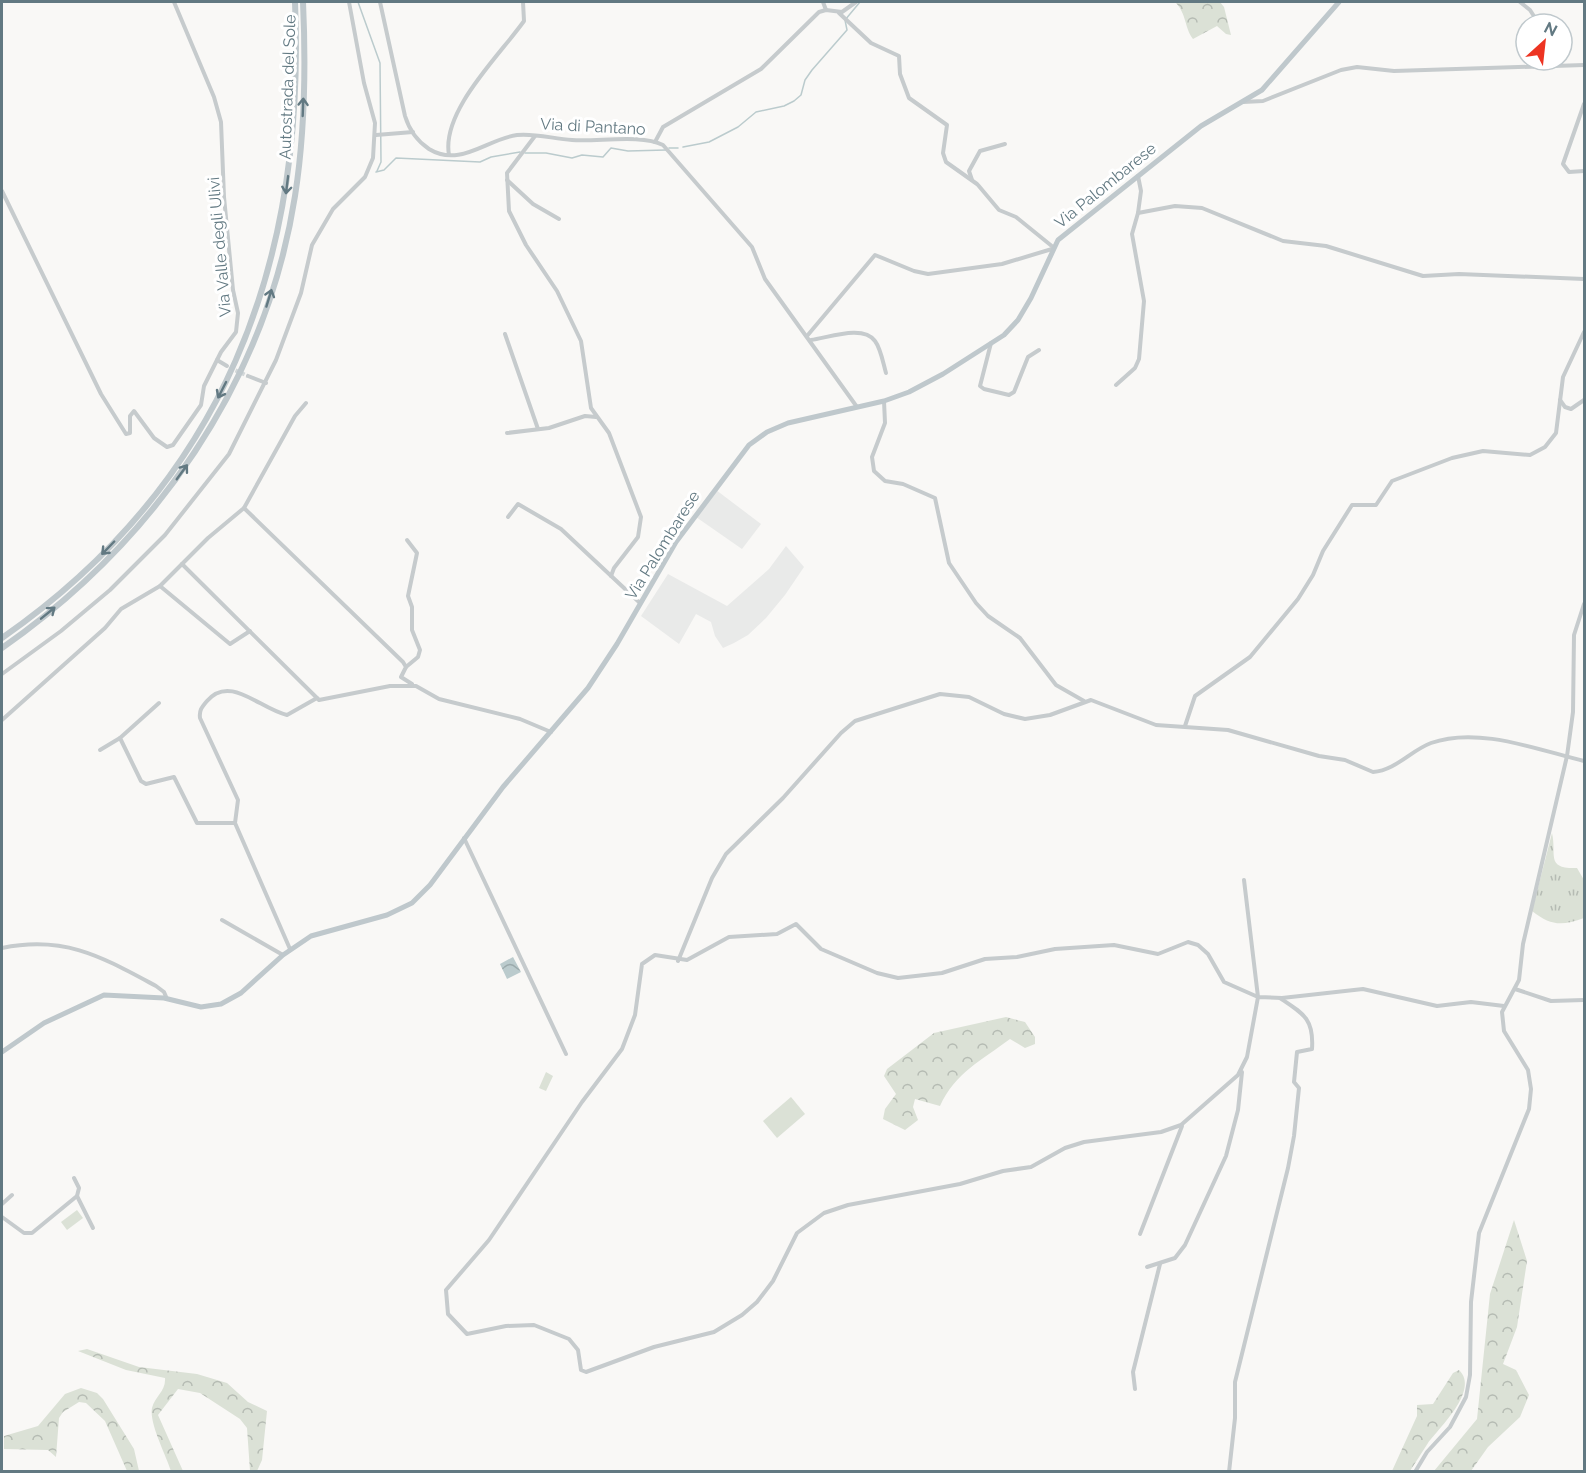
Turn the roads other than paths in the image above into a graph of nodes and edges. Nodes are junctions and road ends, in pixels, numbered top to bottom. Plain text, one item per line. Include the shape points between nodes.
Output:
1 (174, 2) edge
2 (295, 2) edge
3 (303, 2) edge
4 (349, 2) edge
5 (380, 2) edge
6 (523, 2) edge
7 (823, 2) edge
8 (856, 2) edge
9 (1339, 2) edge
10 (1520, 2) edge
11 (826, 10) junction
12 (1531, 12) edge
13 (839, 13) junction
14 (1514, 67) edge
15 (1242, 102) junction
16 (1584, 104) edge
17 (413, 132) junction
18 (376, 135) junction
19 (535, 136) junction
20 (655, 142) junction
21 (1005, 144) dead end
22 (449, 155) junction
23 (1584, 171) edge
24 (1138, 176) junction
25 (506, 180) junction
26 (977, 184) junction
27 (2, 191) edge
28 (1137, 213) junction
29 (559, 219) dead end
30 (1053, 248) junction
31 (1584, 279) edge
32 (1584, 332) edge
33 (506, 334) dead end
34 (807, 336) junction
35 (811, 340) junction
36 (991, 343) junction
37 (1039, 350) dead end
38 (217, 360) junction
39 (227, 366) tunnel mouth
40 (886, 373) dead end
41 (248, 376) tunnel mouth
42 (266, 383) junction
43 (1116, 385) dead end
44 (1560, 399) junction
45 (1584, 400) edge
46 (884, 401) junction
47 (306, 403) dead end
48 (857, 406) junction
49 (596, 417) junction
50 (538, 429) junction
51 (507, 433) dead end
52 (244, 508) junction
53 (508, 517) dead end
54 (407, 540) dead end
55 (182, 564) junction
56 (611, 576) junction
57 (160, 586) junction
58 (640, 603) junction
59 (1584, 604) edge
60 (250, 631) junction
61 (2, 638) edge
62 (2, 648) edge
63 (406, 667) junction
64 (2, 674) edge
65 (416, 686) junction
66 (318, 698) junction
67 (1084, 701) junction
68 (159, 703) dead end
69 (2, 720) edge
70 (1185, 726) junction
71 (551, 732) junction
72 (120, 738) junction
73 (100, 750) dead end
74 (1567, 756) junction
75 (1584, 761) edge
76 (234, 823) junction
77 (464, 838) junction
78 (1244, 880) dead end
79 (222, 921) dead end
80 (2, 948) edge
81 (290, 949) junction
82 (283, 955) junction
83 (678, 961) junction
84 (1515, 989) junction
85 (1258, 997) junction
86 (1279, 998) junction
87 (167, 999) junction
88 (1584, 1000) edge
89 (1504, 1006) junction
90 (2, 1052) edge
91 (566, 1054) dead end
92 (1242, 1071) junction
93 (1183, 1123) junction
94 (74, 1178) dead end
95 (12, 1195) dead end
96 (77, 1196) junction
97 (2, 1204) edge
98 (2, 1217) edge
99 (93, 1228) dead end
100 (1140, 1234) dead end
101 (1160, 1263) junction
102 (1147, 1267) dead end
103 (1135, 1389) dead end
104 (1229, 1472) edge
105 (1415, 1472) edge

1 - 38 street, Via Valle degli Ulivi via 214,97 222,130 232,290 238,314 236,331
2 -> 61 highway, Autostrada del Sole via 295,126 286,194 266,283 237,362 189,449 150,502 66,588
62 -> 3 highway, Autostrada del Sole via 72,594 157,506 196,453 244,366 264,314 295,197 303,127
4 - 18 street
5 - 17 street via 404,114
6 - 22 street via 524,21 502,45 457,114 448,142
7 - 11 street
8 - 13 street
9 - 15 main road, Via Palombarese via 1269,83
10 - 12 street
11 - 13 street
11 - 20 street via 768,63 663,127
13 - 26 street via 871,43 899,56 909,98 947,126 943,153 947,164
14 - 15 street via 1394,71 1353,67 1263,101
15 - 24 main road, Via Palombarese via 1204,123
16 - 23 street via 1563,164 1569,172
17 - 18 street
17 - 22 street via 430,149
18 - 42 street via 366,175 332,211 311,247 301,293
19 - 20 street, Via di Pantano
19 - 22 street, Via di Pantano via 510,137
19 - 25 street via 509,169
20 - 34 street, Via di Pantano via 669,151 752,247 765,278
21 - 26 street via 984,148 976,156 969,173
24 - 28 street via 1141,193
24 - 30 main road, Via Palombarese
25 - 29 street via 532,204
25 - 49 street via 510,215 557,291 582,344 586,389
26 - 30 street via 999,210 1016,217
27 - 38 street, Via Valle degli Ulivi via 101,394 127,435 134,411 159,442 168,447 175,443 201,405 203,387
28 - 31 street via 1175,206 1198,207 1283,241 1326,246 1423,276
28 - 43 street via 1132,234 1144,301 1139,359
30 - 34 street via 1002,264 930,274 915,272 875,255
30 - 36 main road, Via Palombarese via 1020,316 1008,332
32 - 44 street via 1564,375
33 - 50 street
34 - 35 street, Via di Pantano
35 - 40 street via 867,334 877,344
35 - 48 street, Via di Pantano
36 - 37 street via 980,386 1010,395 1028,357
36 - 46 main road, Via Palombarese via 927,383
38 - 39 street
41 - 42 street
42 - 64 street via 224,462 165,535 85,612
44 - 45 street via 1571,409
44 - 70 street via 1555,435 1537,453 1483,452 1454,458 1392,481 1375,506 1351,506 1299,599 1252,655 1194,696
46 - 48 main road, Via Palombarese
46 - 67 street via 885,421 872,457 875,473 885,481 934,497 949,563 978,605 1020,638 1056,685
47 - 52 street
48 - 58 main road, Via Palombarese via 788,423 754,441 678,539
49 - 50 street via 585,416
49 - 56 street via 609,433 642,521 637,539
50 - 51 street
52 - 55 street
52 - 63 street
53 - 56 street via 518,504 553,522
54 - 63 street via 417,553 408,596 412,630 420,650
55 - 57 street
55 - 60 street
56 - 58 street
57 - 60 street via 228,643 234,644
57 - 69 street via 125,607
58 - 71 main road, Via Palombarese via 593,680
59 - 74 street via 1574,637 1573,712
60 - 66 street
63 - 65 street via 402,678
65 - 66 street via 392,685 324,700
65 - 71 street via 439,699 522,719
66 - 76 street via 287,715 222,689 202,708 200,718 239,802
67 - 70 street via 1093,700 1156,725
67 - 83 street via 1050,715 1025,719 1004,714 969,697 940,694 855,721 726,854
68 - 72 street
70 - 74 street via 1228,730 1347,760 1373,772 1400,762 1429,744 1454,739 1496,738
71 - 77 main road, Via Palombarese
72 - 73 street
72 - 76 street via 142,782 173,776 197,823
74 - 75 street
74 - 84 street
76 - 81 street
77 - 81 main road, Via Palombarese via 427,888 409,905 387,915 321,932
77 - 91 street
78 - 85 street
79 - 82 street
80 - 87 street via 49,943 75,948 150,983 164,991
81 - 82 main road, Via Palombarese
82 - 87 main road, Via Palombarese via 245,990 221,1004 199,1007
83 - 85 street via 693,958 730,936 777,934 795,924 825,952 903,979 947,972 985,959 1047,950 1114,945 1158,954 1188,942 1208,954 1224,982
83 - 93 street via 657,955 643,962 635,1015 621,1050 489,1240 447,1289 448,1312 465,1333 523,1324 550,1330 575,1345 581,1370 586,1372 654,1347 711,1333 742,1315 773,1281 797,1233 822,1214 845,1206 962,1184 1006,1170 1029,1168 1084,1142 1166,1131
84 - 88 street via 1551,1001
84 - 89 street
85 - 86 street
85 - 92 street
86 - 89 street via 1363,989 1440,1006 1472,1002
86 - 104 street via 1309,1022 1314,1030 1312,1049 1297,1052 1294,1082 1299,1088 1294,1136 1235,1382
87 - 90 main road, Via Palombarese via 101,996 36,1028
89 - 105 street via 1504,1031 1529,1074 1529,1109 1480,1231 1471,1302 1467,1397 1450,1427
92 - 93 street
92 - 101 street via 1237,1115 1219,1175 1183,1250 1175,1258
93 - 100 street
94 - 96 street via 79,1188
95 - 97 street
96 - 98 street via 31,1233
96 - 99 street
101 - 102 street
101 - 103 street via 1133,1372

